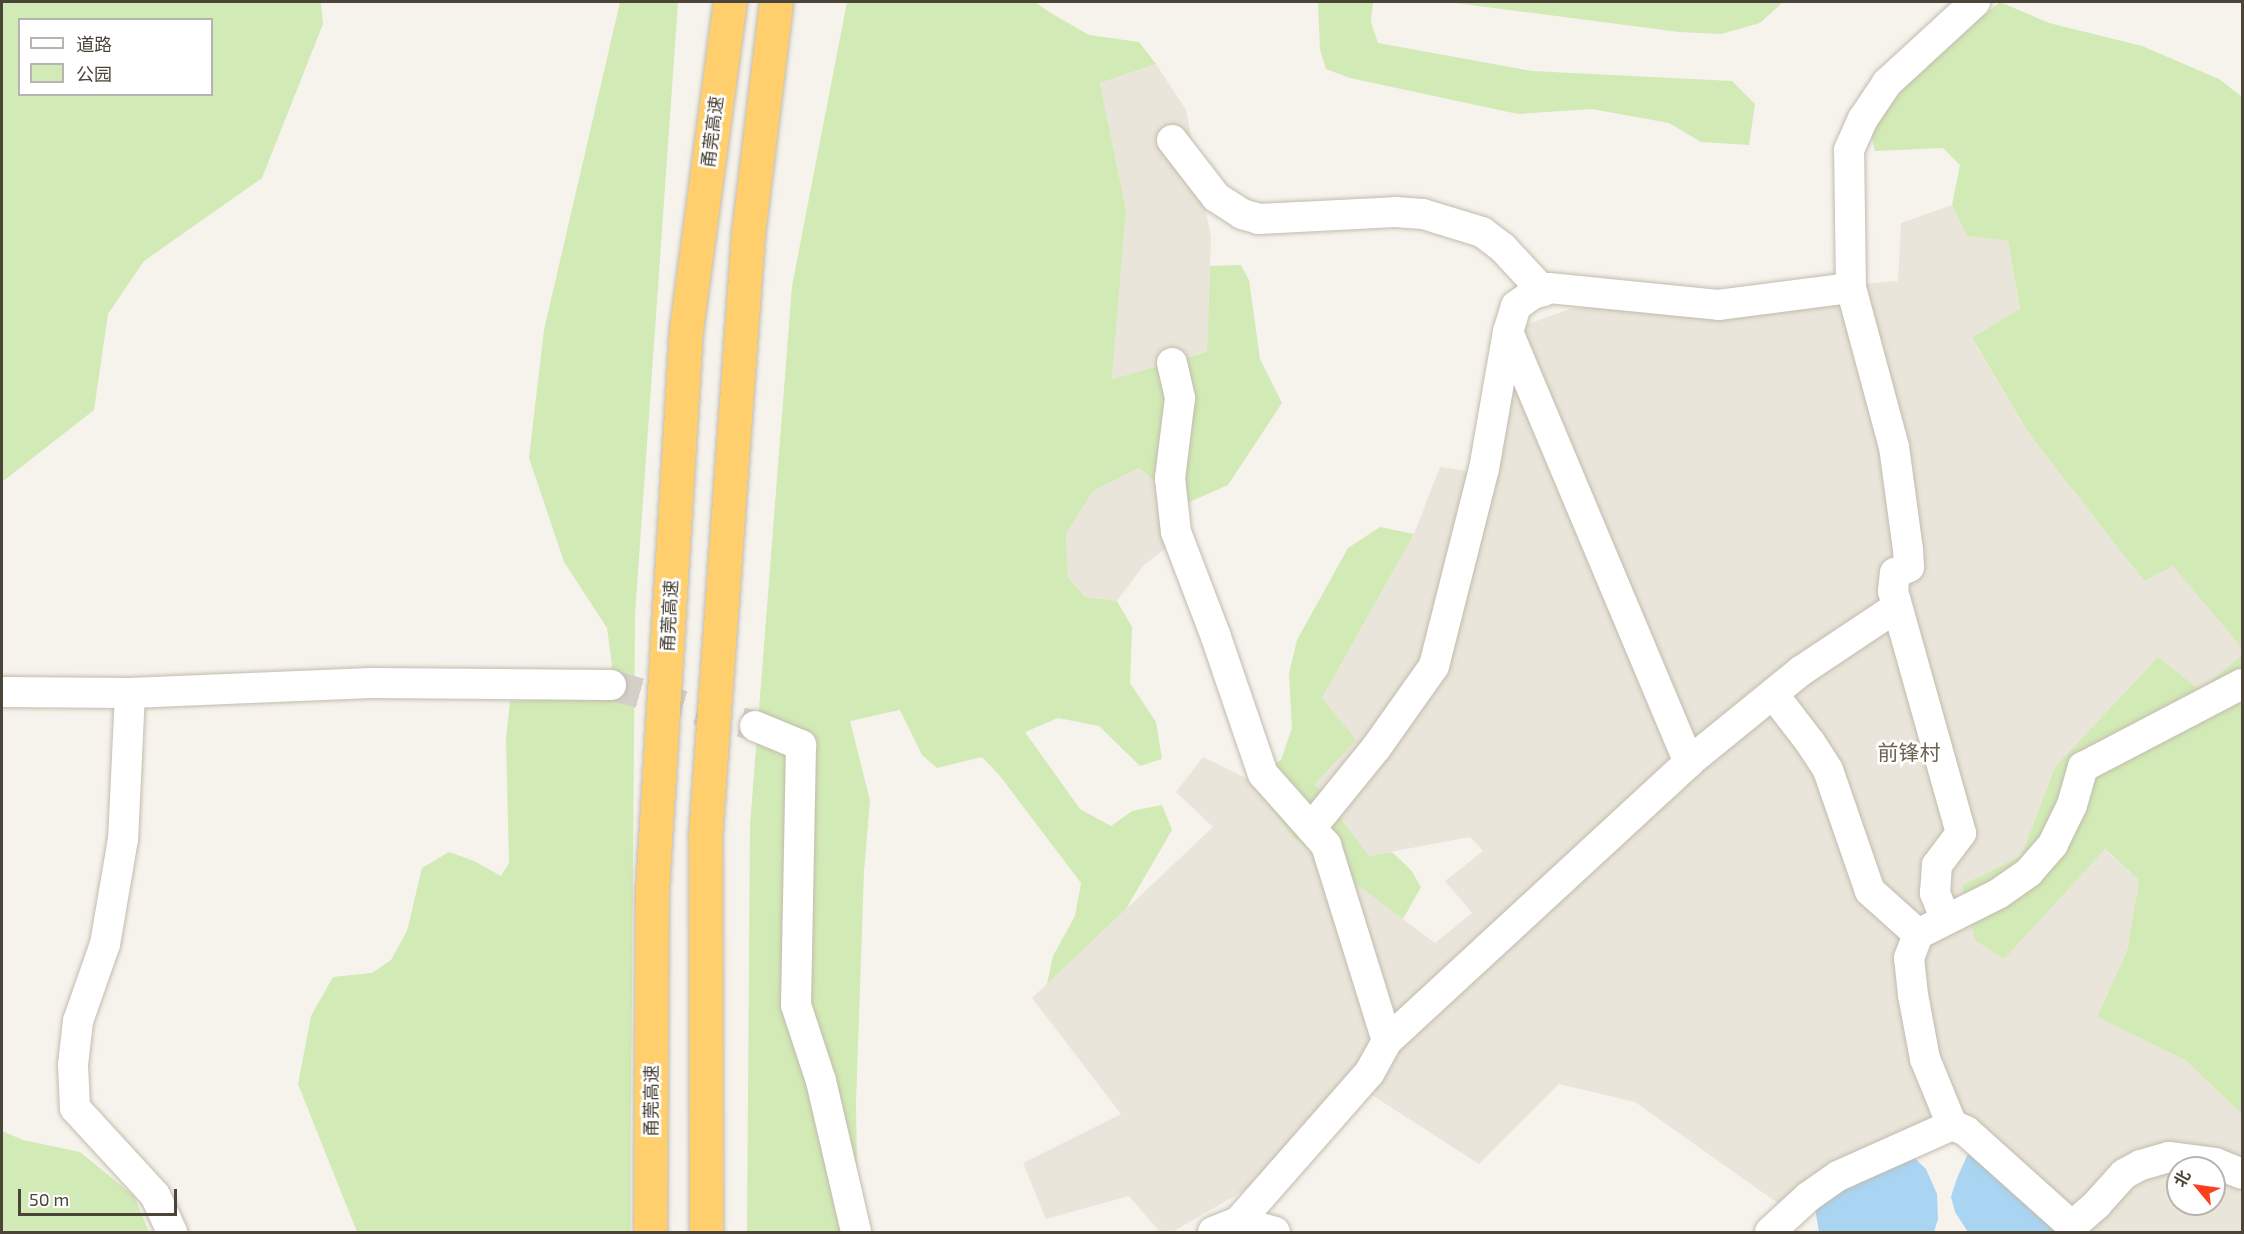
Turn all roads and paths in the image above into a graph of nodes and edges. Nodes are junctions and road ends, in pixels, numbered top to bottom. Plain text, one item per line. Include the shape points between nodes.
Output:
1 (730, 2) edge
2 (776, 2) edge
3 (1975, 2) edge
4 (1172, 140) dead end
5 (1851, 288) junction
6 (1543, 291) junction
7 (1508, 332) junction
8 (1172, 363) dead end
9 (1897, 607) junction
10 (2242, 684) edge
11 (611, 685) tunnel mouth
12 (2, 692) edge
13 (130, 693) junction
14 (1773, 694) junction
15 (755, 726) tunnel mouth
16 (1689, 762) junction
17 (1311, 828) junction
18 (1945, 918) junction
19 (1917, 934) junction
20 (1387, 1041) junction
21 (1952, 1125) junction
22 (2242, 1174) edge
23 (1226, 1227) edge
24 (172, 1233) edge
25 (650, 1233) edge
26 (706, 1233) edge
27 (856, 1233) edge
28 (1275, 1233) edge
29 (1770, 1233) edge

1 - 25 highway, 甬莞高速 via 686,330 652,890
2 - 26 highway via 748,234 705,837
3 - 5 street via 1887,83 1863,118 1849,150
4 - 6 street via 1216,196 1242,214 1259,219 1423,214 1482,232 1503,248
5 - 6 street via 1718,305 1550,288
5 - 9 street via 1894,447 1909,567 1895,573 1893,591
6 - 7 street via 1516,306
7 - 16 street
7 - 17 street via 1484,469 1434,666 1376,748
8 - 17 street via 1180,398 1170,478 1176,532 1263,774
9 - 14 street
9 - 18 street via 1960,833 1937,865 1935,893
10 - 18 street via 2083,767 2068,814 2053,843 2029,872 1998,894
11 - 13 street via 371,682
12 - 13 street
13 - 24 street via 123,839 105,944 78,1021 73,1065 75,1108 155,1195
14 - 16 street
14 - 19 street via 1828,770 1870,891
15 - 27 street via 801,745 796,1005 821,1081
16 - 20 street
17 - 20 street via 1326,845
18 - 19 street
19 - 21 street via 1909,958 1913,995 1925,1059
20 - 23 street via 1370,1072
21 - 22 street via 1966,1131 2072,1226 2124,1174 2150,1162 2169,1157 2215,1163
21 - 29 street via 1838,1176 1808,1197
23 - 28 street

